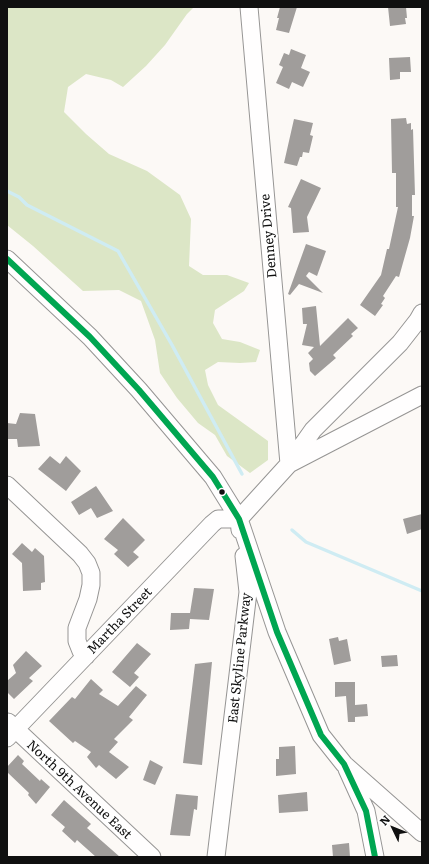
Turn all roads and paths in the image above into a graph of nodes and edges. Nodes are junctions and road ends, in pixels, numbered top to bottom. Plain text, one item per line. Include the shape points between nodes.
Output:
1 (249, 7) edge
2 (7, 259) edge
3 (422, 313) edge
4 (422, 395) edge
5 (289, 464) junction
6 (7, 485) edge
7 (239, 519) junction
8 (86, 656) junction
9 (10, 730) edge
10 (344, 764) junction
11 (422, 833) edge
12 (152, 857) edge
13 (216, 857) edge
14 (375, 857) edge

1 - 5 street, Denney Drive
2 - 7 street via 90,336 139,390 213,477
3 - 5 street via 400,343 313,430
4 - 5 street
5 - 7 street
6 - 8 street via 87,563 91,573 91,585 77,628 77,641
7 - 8 street, Martha Street via 218,519 212,524
7 - 10 street via 277,632 321,735
7 - 13 street, East Skyline Parkway via 248,592
8 - 9 street, Martha Street
9 - 12 street, North 9th Avenue East
10 - 11 street
10 - 14 street via 366,811

